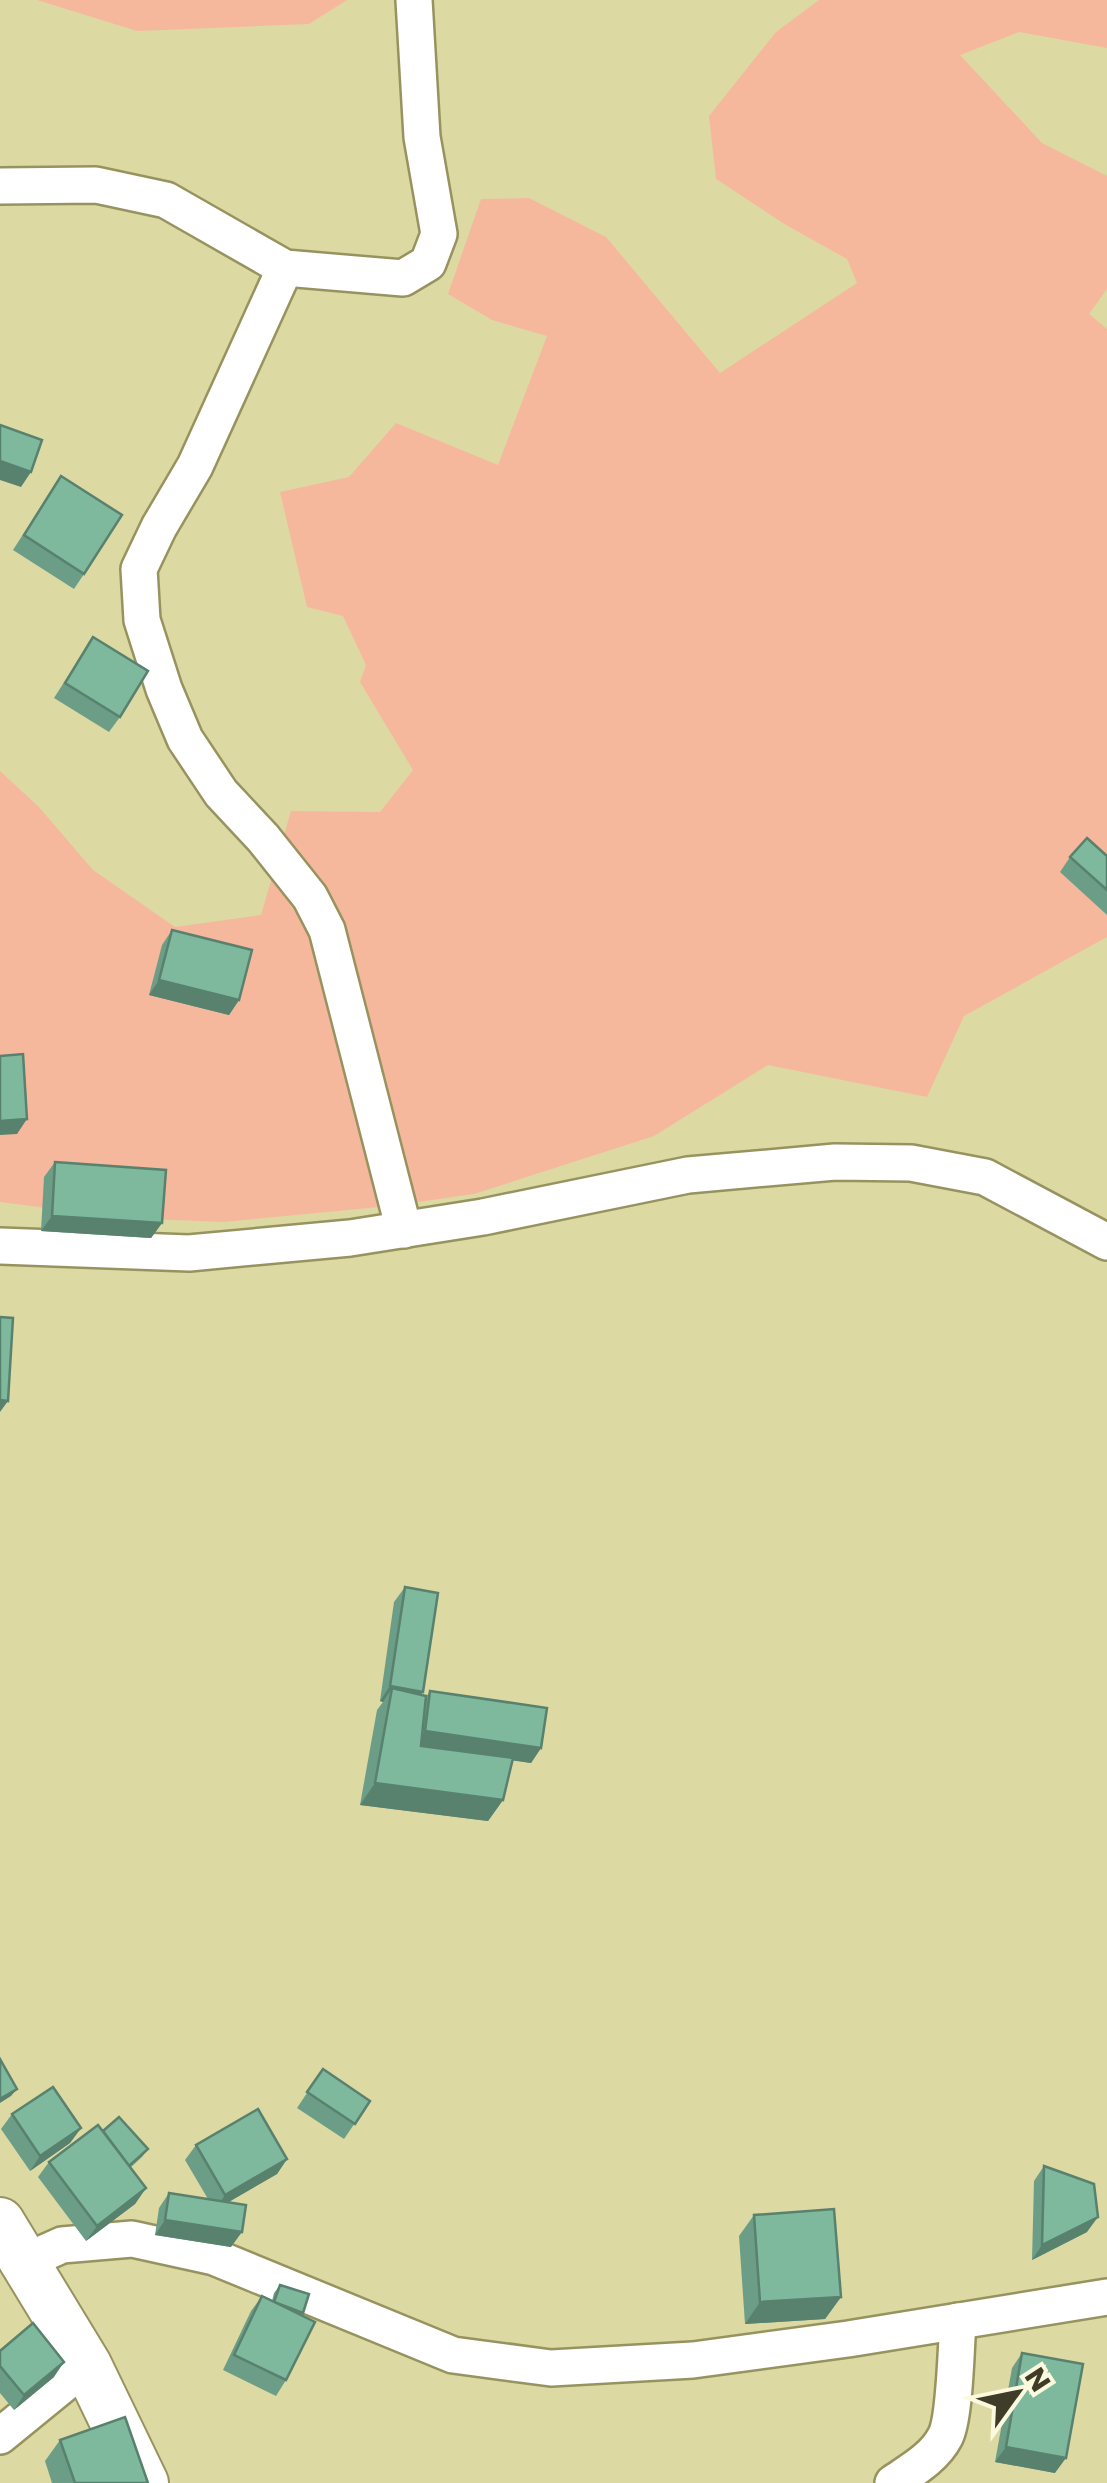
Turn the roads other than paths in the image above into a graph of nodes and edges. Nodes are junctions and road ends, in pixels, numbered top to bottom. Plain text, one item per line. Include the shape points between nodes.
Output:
1 (414, 0) edge
2 (0, 186) edge
3 (286, 268) junction
4 (404, 1230) junction
5 (1107, 1242) edge
6 (0, 1246) edge
7 (0, 2222) edge
8 (24, 2262) junction
9 (1107, 2296) edge
10 (958, 2321) junction
11 (87, 2365) junction
12 (0, 2436) edge
13 (144, 2483) edge
14 (893, 2483) edge

1 - 3 street via 422,137 438,234 428,263 403,278
2 - 3 street via 96,185 166,200
3 - 4 street via 140,569 142,620 184,739 310,897 327,930
4 - 5 street via 688,1175 910,1162 985,1177
4 - 6 street via 189,1254
7 - 8 street
8 - 10 street via 62,2245 132,2239 214,2257 452,2356 551,2368 693,2360
8 - 11 street
9 - 10 street
10 - 14 street via 946,2436 926,2461
11 - 12 street
11 - 13 street

